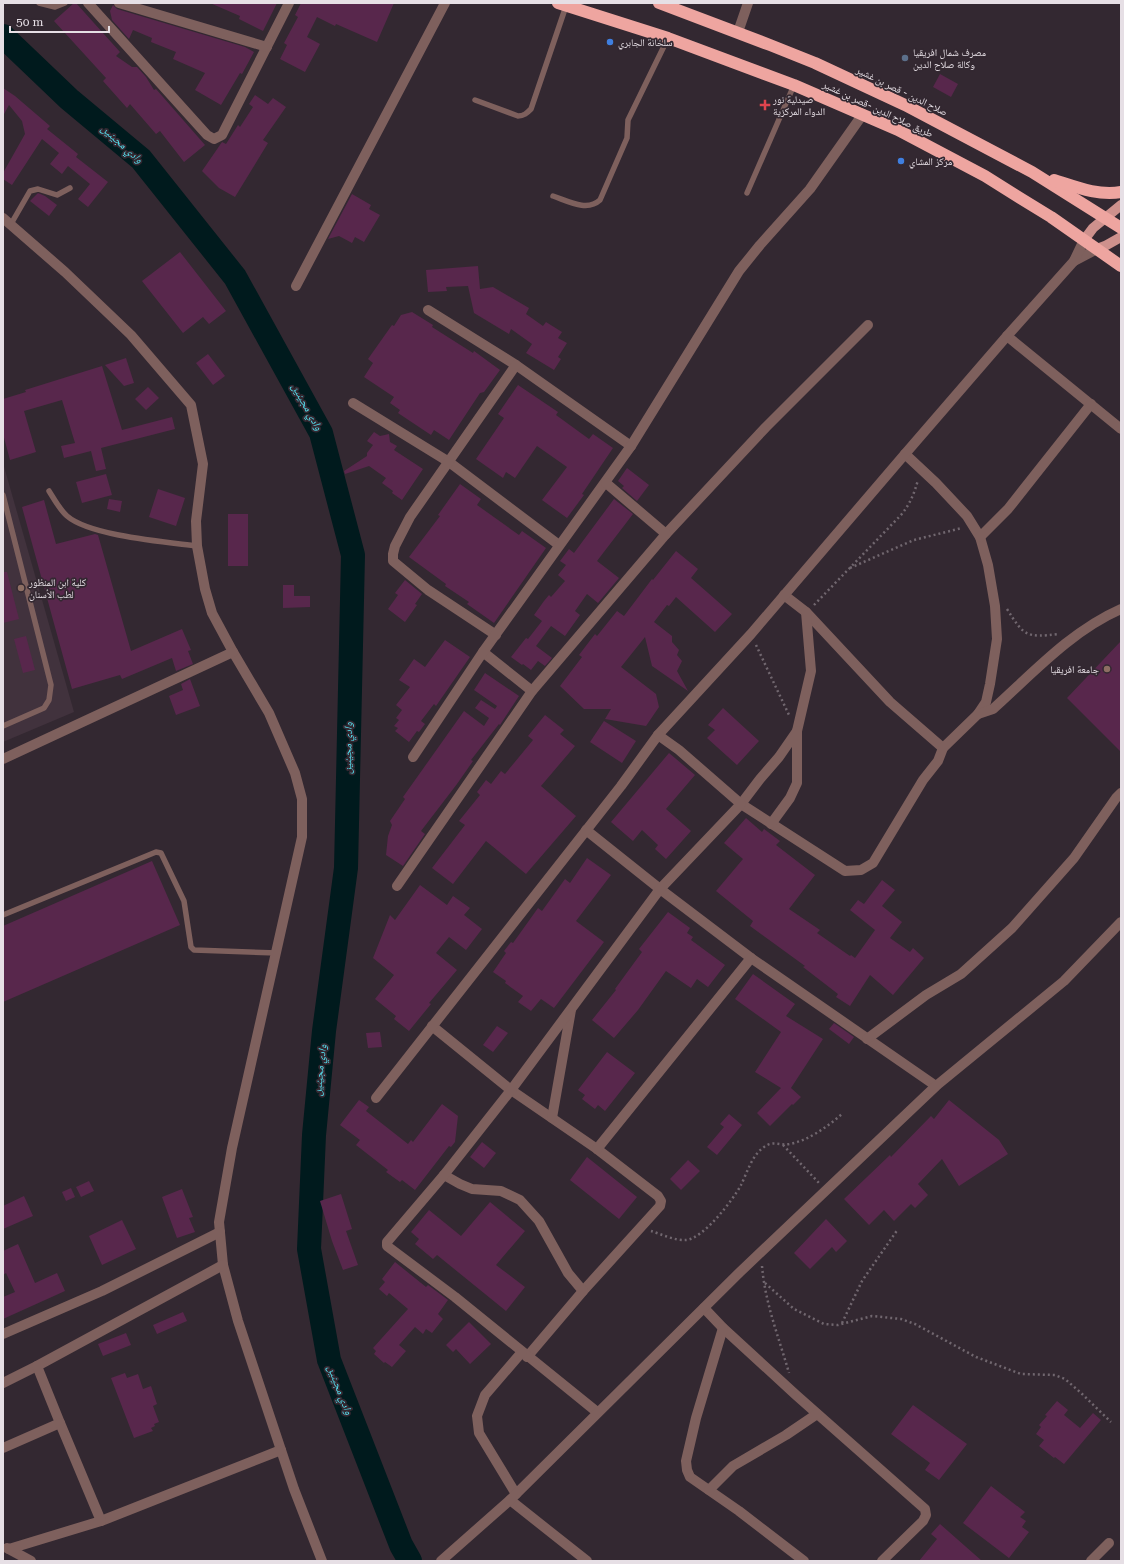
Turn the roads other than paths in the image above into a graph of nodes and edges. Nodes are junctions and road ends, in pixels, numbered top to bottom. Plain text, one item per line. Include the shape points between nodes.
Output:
1 (38, 3) edge
2 (64, 3) edge
3 (88, 3) edge
4 (120, 3) edge
5 (290, 3) edge
6 (445, 3) edge
7 (659, 3) edge
8 (748, 3) edge
9 (562, 4) edge
10 (738, 32) junction
11 (668, 38) junction
12 (267, 47) junction
13 (794, 85) junction
14 (475, 100) dead end
15 (863, 114) junction
16 (1032, 172) junction
17 (70, 188) dead end
18 (1121, 192) edge
19 (747, 193) dead end
20 (553, 196) dead end
21 (1121, 205) edge
22 (1106, 217) junction
23 (7, 221) edge
24 (1121, 228) edge
25 (1121, 237) edge
26 (1084, 240) junction
27 (1097, 249) junction
28 (1074, 261) junction
29 (1121, 266) edge
30 (296, 286) dead end
31 (428, 310) dead end
32 (868, 325) dead end
33 (1007, 336) junction
34 (516, 365) junction
35 (353, 402) dead end
36 (1091, 404) junction
37 (1121, 429) edge
38 (631, 446) junction
39 (905, 454) junction
40 (449, 462) junction
41 (606, 483) junction
42 (49, 491) dead end
43 (3, 495) edge
44 (9, 519) junction
45 (3, 521) edge
46 (666, 534) junction
47 (980, 537) junction
48 (559, 545) junction
49 (198, 546) junction
50 (784, 595) junction
51 (1121, 608) edge
52 (806, 612) junction
53 (496, 634) junction
54 (233, 652) junction
55 (483, 652) junction
56 (532, 691) junction
57 (978, 714) junction
58 (3, 726) edge
59 (797, 731) junction
60 (658, 735) junction
61 (943, 748) junction
62 (414, 757) dead end
63 (3, 759) edge
64 (1121, 792) edge
65 (741, 804) junction
66 (771, 824) junction
67 (586, 830) junction
68 (397, 886) dead end
69 (660, 889) junction
70 (3, 915) edge
71 (1121, 922) edge
72 (276, 953) junction
73 (751, 958) junction
74 (572, 1008) junction
75 (432, 1026) junction
76 (867, 1039) junction
77 (936, 1086) junction
78 (511, 1090) junction
79 (376, 1098) dead end
80 (552, 1118) junction
81 (597, 1150) junction
82 (444, 1175) junction
83 (220, 1232) junction
84 (223, 1265) junction
85 (583, 1291) junction
86 (704, 1308) junction
87 (723, 1328) junction
88 (3, 1334) edge
89 (525, 1355) junction
90 (37, 1366) junction
91 (3, 1383) edge
92 (598, 1412) junction
93 (817, 1414) junction
94 (60, 1423) junction
95 (3, 1448) edge
96 (281, 1450) junction
97 (709, 1490) junction
98 (513, 1497) junction
99 (101, 1521) junction
100 (1109, 1543) dead end
101 (6, 1547) edge
102 (31, 1561) edge
103 (322, 1561) edge
104 (441, 1561) edge
105 (587, 1561) edge
106 (804, 1561) edge
107 (882, 1561) edge
108 (1091, 1561) edge

1 - 2 lane via 55,6
3 - 12 street via 207,135 214,139 222,135
4 - 12 street
5 - 12 street
6 - 30 street
7 - 10 highway, صلاح الدين - قصر بن غشير
8 - 10 street
9 - 11 highway, طريق صلاح الدين -قصر بن غشير
9 - 14 lane via 528,112 518,116
10 - 16 highway, صلاح الدين - قصر بن غشير via 891,98
11 - 13 highway, طريق صلاح الدين -قصر بن غشير
11 - 20 lane via 628,120 627,138 600,200 595,205 588,206
13 - 15 highway, طريق صلاح الدين -قصر بن غشير
13 - 19 lane
15 - 26 highway, طريق صلاح الدين -قصر بن غشير via 985,176
15 - 38 street via 810,189 739,271
16 - 18 highway via 1097,193
16 - 22 highway, صلاح الدين - قصر بن غشير
17 - 23 lane via 57,195 38,189 30,191
21 - 22 main road
22 - 24 highway, صلاح الدين - قصر بن غشير
22 - 26 main road
23 - 49 street via 132,335 191,405 203,464 196,521
25 - 27 main road
26 - 27 highway, طريق صلاح الدين -قصر بن غشير
26 - 28 street
27 - 28 street
27 - 29 highway, طريق صلاح الدين -قصر بن غشير
28 - 33 street
31 - 34 street
32 - 46 street via 766,427
33 - 36 street
33 - 39 street
34 - 38 street
34 - 40 street
35 - 40 street
36 - 37 street
36 - 47 street via 1008,509
38 - 41 street
39 - 47 street via 950,497 967,516
39 - 50 street
40 - 48 street
40 - 53 street via 410,518 395,546 394,561 428,590
41 - 46 street
41 - 48 street
42 - 49 lane via 66,516 84,526 144,539
43 - 44 lane
44 - 45 lane
44 - 58 lane via 51,685 49,700 44,708
46 - 56 street
47 - 57 street via 995,606 997,640 986,702
48 - 53 street
49 - 54 street via 212,613
50 - 52 street
50 - 60 street
51 - 57 street via 1067,642 993,709
52 - 59 street via 811,671
52 - 61 street via 890,702
53 - 55 street
54 - 63 street
54 - 72 street via 269,713 295,773 302,799 302,837
55 - 56 street
55 - 62 street
56 - 68 street
57 - 61 street
59 - 65 street
59 - 66 street via 797,783 790,798
60 - 65 street
60 - 67 street
61 - 66 street via 938,761 923,780 873,863 861,870 845,871
64 - 76 street via 1074,858 1012,928 961,974 926,995
65 - 66 street
65 - 69 street
67 - 69 street
67 - 75 street
69 - 73 street
69 - 74 street
70 - 72 lane via 156,852 161,853 184,901 191,947 194,950
71 - 77 street via 1064,981
72 - 83 street via 232,1148 219,1222
73 - 76 street
73 - 81 street
74 - 78 street
74 - 80 street
75 - 78 street
75 - 79 street
76 - 77 street
77 - 86 street
78 - 80 street
78 - 82 street
80 - 81 street
81 - 85 street via 658,1196 661,1201 660,1206 641,1228
82 - 85 street via 472,1189 502,1191 520,1200 540,1222 568,1273
82 - 89 street via 387,1242 387,1246 455,1297
83 - 84 street
83 - 88 street via 102,1290
84 - 90 street
84 - 96 street via 238,1321
85 - 89 street
86 - 87 street
86 - 92 street
87 - 93 street
87 - 97 street via 686,1461 690,1477
89 - 92 street
89 - 98 street via 485,1395 477,1416 480,1433
90 - 91 street
90 - 94 street
92 - 98 street
93 - 97 street via 733,1466
93 - 107 street via 926,1509 923,1521
94 - 95 street
94 - 99 street
96 - 99 street
96 - 103 street
97 - 106 street
98 - 104 street
98 - 105 street
99 - 101 street
100 - 108 street
101 - 102 street

